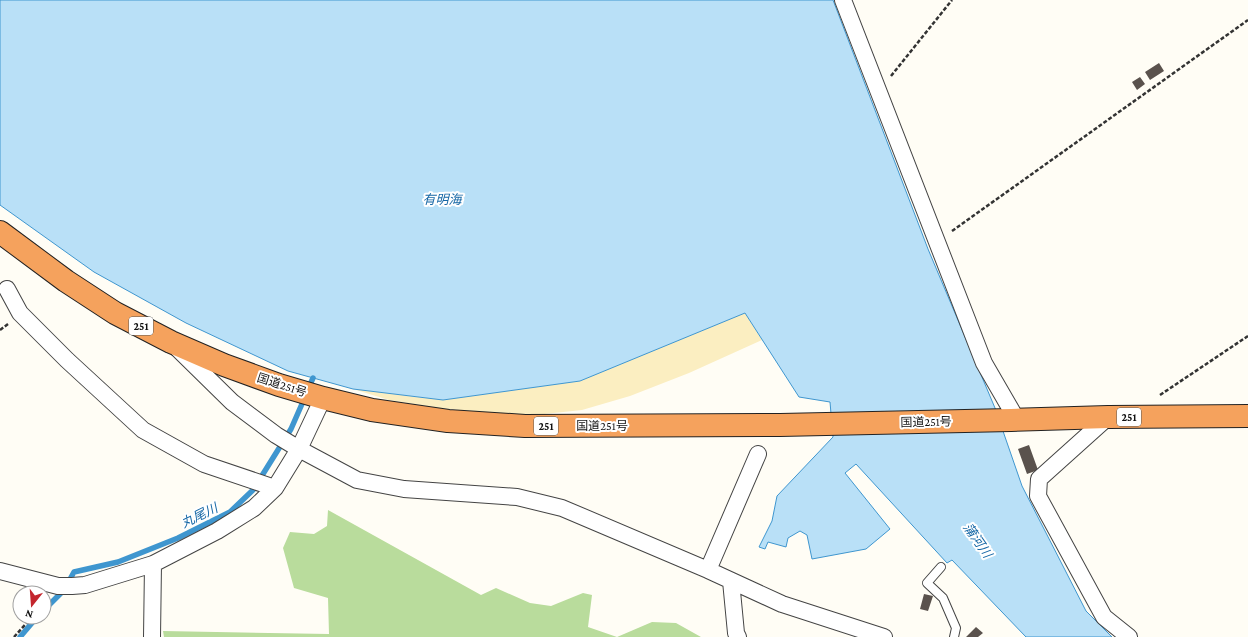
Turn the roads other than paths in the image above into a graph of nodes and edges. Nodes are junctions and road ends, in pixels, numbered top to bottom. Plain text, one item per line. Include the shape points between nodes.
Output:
1 (843, 0) edge
2 (0, 232) edge
3 (6, 289) dead end
4 (171, 342) junction
5 (312, 395) junction
6 (1248, 416) edge
7 (1108, 417) junction
8 (1014, 420) junction
9 (295, 447) junction
10 (758, 454) dead end
11 (264, 484) junction
12 (153, 564) junction
13 (941, 567) dead end
14 (708, 570) junction
15 (0, 571) edge
16 (731, 580) junction
17 (152, 637) edge
18 (738, 637) edge
19 (884, 637) edge
20 (954, 637) edge
21 (1129, 637) edge

1 - 8 street via 984,363
2 - 4 highway, 国道251号 / 251 via 66,281 115,313
3 - 11 street via 20,313 142,430 204,464
4 - 5 highway, 国道251号 / 251 via 224,365
4 - 9 street via 232,402
5 - 8 highway, 国道251号 / 251 via 372,410 448,421 525,426 780,425
5 - 9 street
6 - 7 highway, 国道251号 / 251
7 - 8 highway, 国道251号 / 251
7 - 21 street via 1039,479 1038,496 1104,617
9 - 11 street
9 - 14 street via 357,480 404,489 517,497 562,508
10 - 14 street
11 - 12 street via 254,508 217,531
12 - 15 street via 85,585 67,586
12 - 17 street
13 - 20 lane via 927,583 943,598 956,628
14 - 16 street
16 - 18 street
16 - 19 street via 782,604

